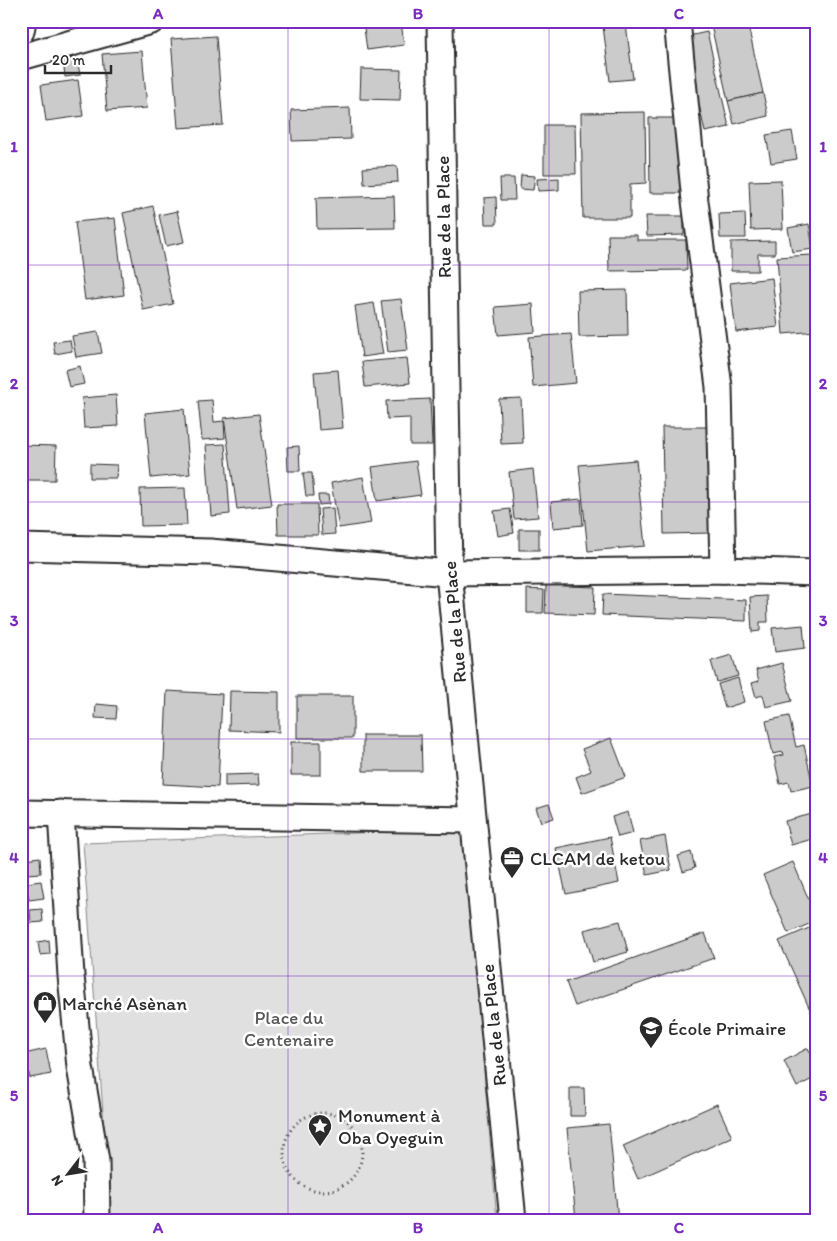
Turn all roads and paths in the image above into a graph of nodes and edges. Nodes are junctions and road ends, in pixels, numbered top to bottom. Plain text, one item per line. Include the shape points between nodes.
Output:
1 (22, 21) edge
2 (151, 21) edge
3 (440, 21) edge
4 (677, 21) edge
5 (21, 31) edge
6 (21, 57) edge
7 (21, 547) edge
8 (723, 570) junction
9 (449, 573) junction
10 (816, 573) edge
11 (21, 813) edge
12 (61, 813) junction
13 (472, 820) junction
14 (360, 1163) joint
15 (97, 1220) edge
16 (513, 1220) edge

1 - 5 street
2 - 6 street
3 - 9 street, Rue de la Place
4 - 8 street via 695,200 719,387
7 - 9 street via 210,552
8 - 9 street
8 - 10 street
9 - 13 street, Rue de la Place
11 - 12 street
12 - 13 street
12 - 15 street via 71,976 80,1067 96,1161
13 - 16 street, Rue de la Place
14 - 14 path via 362,1148 358,1133 348,1121 334,1114 319,1112 305,1117 285,1140 288,1170 311,1190 327,1191 342,1187 353,1177

